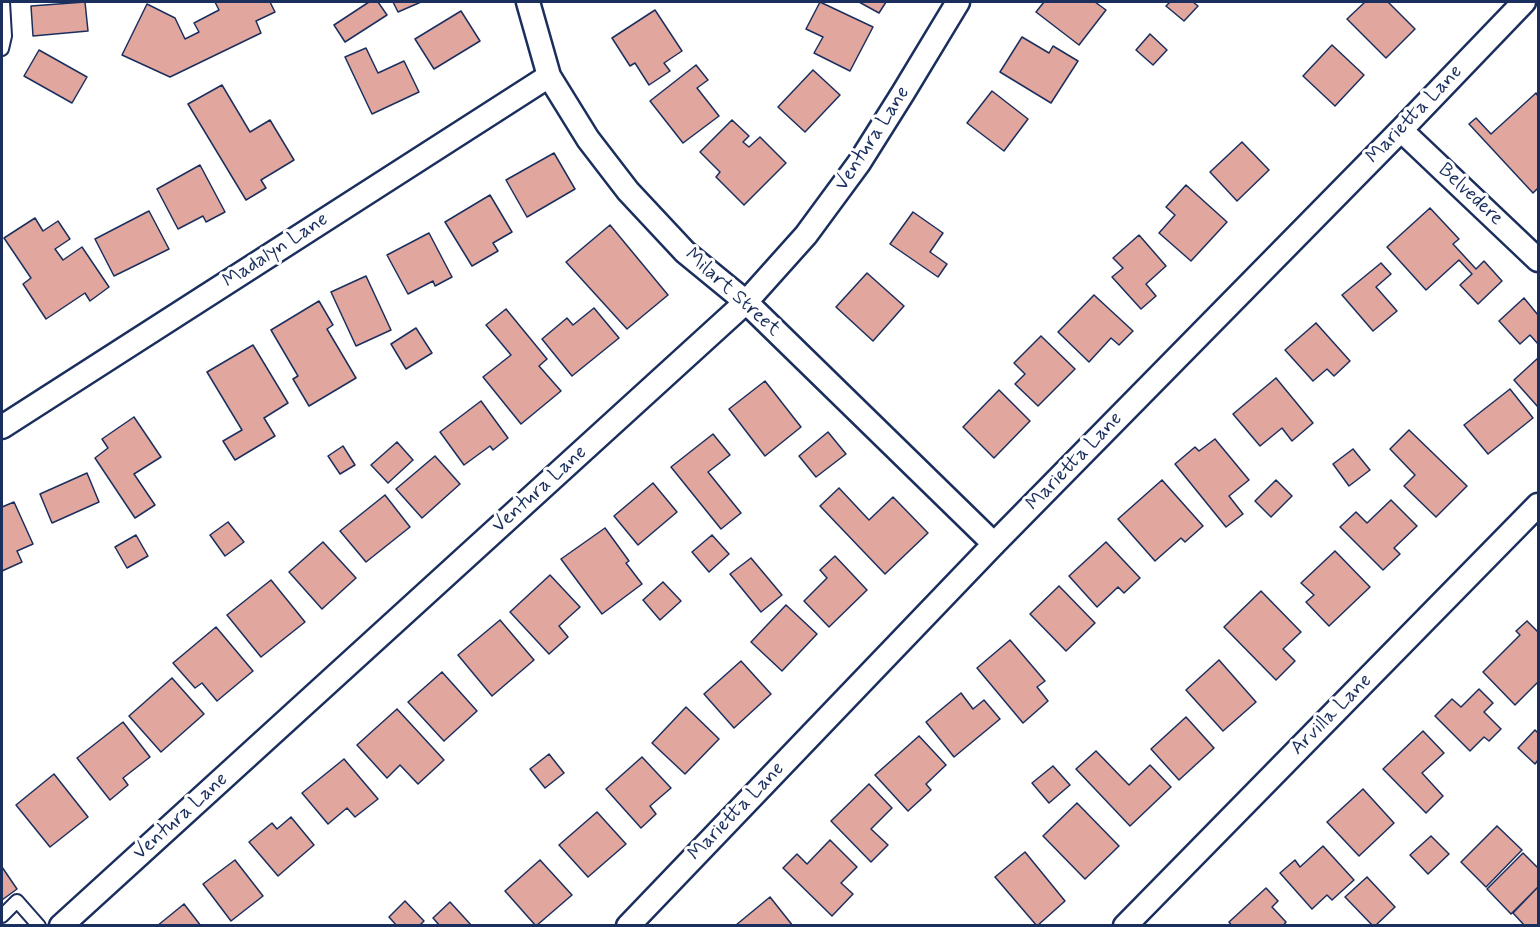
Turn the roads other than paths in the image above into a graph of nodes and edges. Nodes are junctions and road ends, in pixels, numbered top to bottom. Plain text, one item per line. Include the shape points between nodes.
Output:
1 (3, 2) edge
2 (528, 2) edge
3 (958, 2) edge
4 (1524, 2) edge
5 (2, 49) edge
6 (549, 76) junction
7 (1401, 130) junction
8 (1539, 261) edge
9 (747, 302) junction
10 (2, 427) edge
11 (1539, 505) edge
12 (994, 544) junction
13 (2, 916) edge
14 (39, 926) edge
15 (61, 926) edge
16 (628, 926) edge
17 (1125, 926) edge

1 - 5 lane
2 - 6 street, Milart Street
3 - 9 street, Ventura Lane via 859,163 806,235
4 - 7 street, Marietta Lane
6 - 9 street, Milart Street via 588,139 628,191 686,252
6 - 10 street, Madalyn Lane
7 - 8 street, Belvedere
7 - 12 street, Marietta Lane
9 - 12 street, Milart Street
9 - 15 street, Ventura Lane
11 - 17 street, Arvilla Lane
12 - 16 street, Marietta Lane
13 - 14 lane via 17,901

